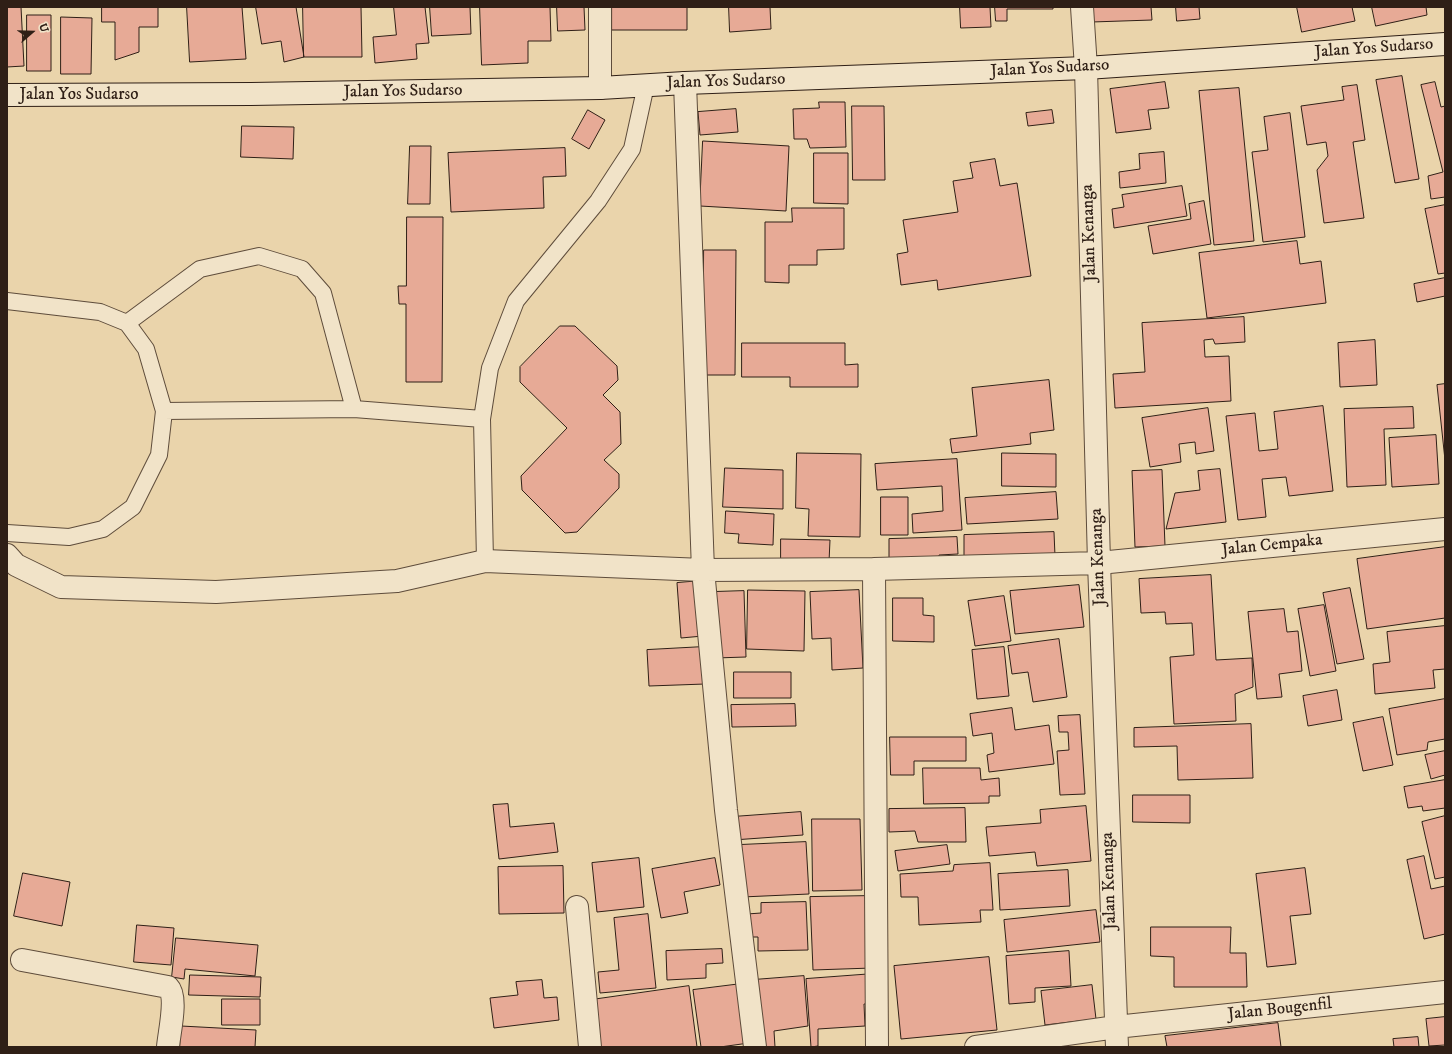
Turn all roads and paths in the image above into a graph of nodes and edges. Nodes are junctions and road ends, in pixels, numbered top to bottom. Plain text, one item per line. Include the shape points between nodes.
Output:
1 (600, 7) edge
2 (1082, 7) edge
3 (1445, 44) edge
4 (1086, 68) junction
5 (685, 83) junction
6 (646, 85) junction
7 (600, 88) junction
8 (7, 95) edge
9 (7, 301) edge
10 (127, 323) junction
11 (354, 409) junction
12 (164, 411) junction
13 (482, 419) junction
14 (1445, 529) edge
15 (7, 533) edge
16 (7, 555) edge
17 (485, 561) junction
18 (1099, 563) junction
19 (874, 569) junction
20 (704, 570) junction
21 (578, 907) dead end
22 (22, 960) dead end
23 (1445, 992) edge
24 (1116, 1037) edge
25 (168, 1047) edge
26 (590, 1047) edge
27 (755, 1047) edge
28 (877, 1047) edge
29 (976, 1047) edge

1 - 7 street
2 - 4 street, Jalan Kenanga
3 - 4 street, Jalan Yos Sudarso
4 - 5 street, Jalan Yos Sudarso
4 - 18 street, Jalan Kenanga
5 - 6 street, Jalan Yos Sudarso
5 - 20 street
6 - 7 street, Jalan Yos Sudarso
6 - 13 lane via 632,149 598,201 516,301 490,368
7 - 8 street, Jalan Yos Sudarso
9 - 10 lane via 100,312
10 - 11 lane via 200,269 260,256 302,269 323,294
10 - 12 lane via 146,348
11 - 12 lane
11 - 13 lane
12 - 15 lane via 159,455 133,507 103,530 69,537
13 - 17 lane
14 - 18 street, Jalan Cempaka
16 - 17 street, Jalan Cempaka via 16,565 61,587 216,592 397,581
17 - 20 street, Jalan Cempaka
18 - 19 street, Jalan Cempaka
18 - 24 street, Jalan Kenanga
19 - 20 street, Jalan Cempaka
19 - 28 street
20 - 27 street via 726,810
21 - 26 street
22 - 25 street via 168,987 172,992 173,1003
23 - 24 street, Jalan Bougenfil
24 - 29 street, Jalan Bougenfil

